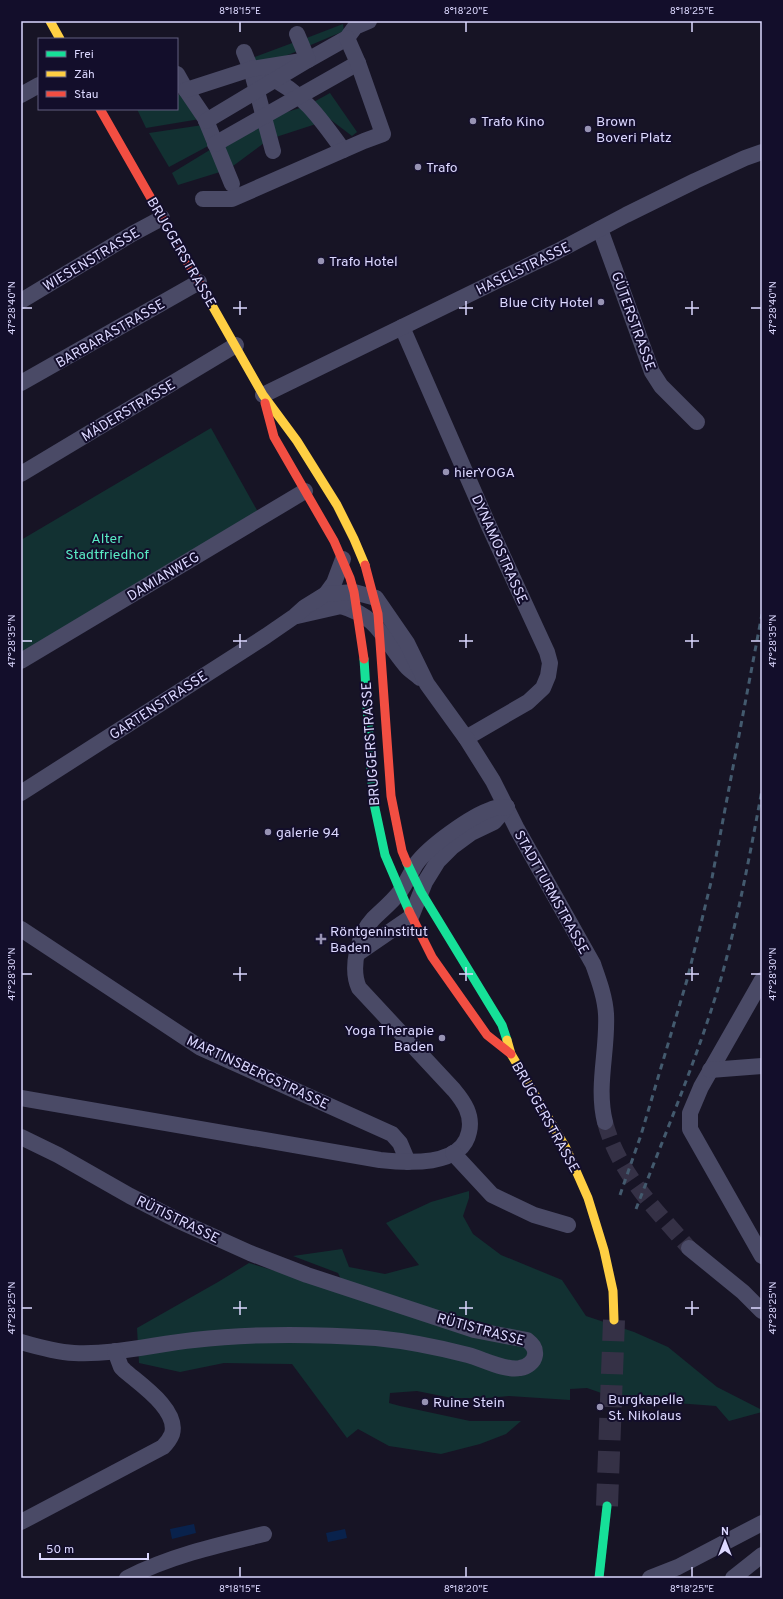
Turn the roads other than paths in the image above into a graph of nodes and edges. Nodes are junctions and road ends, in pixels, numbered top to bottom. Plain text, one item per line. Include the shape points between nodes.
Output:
1 (50, 21) edge
2 (369, 21) edge
3 (298, 34) dead end
4 (59, 38) edge
5 (347, 38) junction
6 (244, 52) dead end
7 (308, 60) junction
8 (358, 63) junction
9 (251, 69) junction
10 (178, 76) edge
11 (276, 80) junction
12 (38, 86) edge
13 (186, 90) junction
14 (257, 91) junction
15 (21, 95) edge
16 (299, 96) junction
17 (101, 110) edge
18 (264, 116) junction
19 (206, 122) junction
20 (215, 144) junction
21 (343, 150) junction
22 (273, 152) dead end
23 (762, 152) edge
24 (232, 184) dead end
25 (203, 198) dead end
26 (162, 218) junction
27 (600, 228) junction
28 (199, 282) junction
29 (21, 301) edge
30 (402, 327) junction
31 (236, 345) junction
32 (21, 383) edge
33 (263, 395) junction
34 (698, 422) dead end
35 (21, 474) edge
36 (305, 491) junction
37 (343, 559) junction
38 (368, 570) junction
39 (354, 592) junction
40 (326, 594) junction
41 (376, 598) junction
42 (341, 606) junction
43 (358, 612) junction
44 (295, 616) junction
45 (380, 630) junction
46 (21, 661) edge
47 (427, 684) junction
48 (466, 738) junction
49 (21, 793) edge
50 (507, 808) junction
51 (412, 873) junction
52 (400, 892) junction
53 (421, 892) junction
54 (411, 917) junction
55 (21, 929) edge
56 (357, 954) junction
57 (762, 980) edge
58 (511, 1054) junction
59 (762, 1066) edge
60 (710, 1070) junction
61 (21, 1098) edge
62 (605, 1122) tunnel mouth
63 (21, 1137) edge
64 (453, 1153) junction
65 (408, 1162) junction
66 (568, 1224) dead end
67 (688, 1248) tunnel mouth
68 (762, 1256) edge
69 (762, 1311) edge
70 (614, 1320) tunnel mouth
71 (21, 1342) edge
72 (115, 1351) junction
73 (607, 1506) tunnel mouth
74 (21, 1522) edge
75 (762, 1523) edge
76 (264, 1534) dead end
77 (762, 1555) edge
78 (678, 1567) junction
79 (127, 1578) edge
80 (599, 1578) edge
81 (650, 1578) edge
82 (667, 1578) edge
83 (733, 1578) edge

1 - 4 main road
2 - 5 street via 355,27
3 - 7 street
5 - 7 street
5 - 8 street
6 - 9 street
7 - 9 street
7 - 11 street
8 - 16 street
8 - 21 street via 383,134
9 - 11 street
9 - 13 street
9 - 14 street
10 - 13 street
11 - 14 street
11 - 16 street
12 - 15 street
13 - 19 street
14 - 18 street
14 - 19 street
16 - 18 street
16 - 21 street
17 - 26 main road, BRUGGERSTRASSE
18 - 19 street
18 - 20 street
18 - 22 street
19 - 20 street
20 - 24 street
21 - 25 street via 232,199
23 - 27 street, HASELSTRASSE via 695,180
26 - 28 main road, BRUGGERSTRASSE
26 - 29 street, WIESENSTRASSE
27 - 30 street, HASELSTRASSE
27 - 34 street, GÜTERSTRASSE via 652,372 661,386
28 - 31 main road, BRUGGERSTRASSE
28 - 32 street, BARBARASTRASSE
30 - 33 street, HASELSTRASSE
30 - 48 street, DYNAMOSTRASSE via 550,663 543,688 528,702
31 - 33 main road, BRUGGERSTRASSE
31 - 35 street, MÄDERSTRASSE
33 - 36 main road, BRUGGERSTRASSE via 274,437
33 - 38 main road, BRUGGERSTRASSE via 284,421 330,493 357,543
36 - 37 main road, BRUGGERSTRASSE
36 - 46 street, DAMIANWEG
37 - 39 main road, BRUGGERSTRASSE
37 - 40 street, GARTENSTRASSE via 334,583
38 - 39 street
38 - 41 main road, BRUGGERSTRASSE
39 - 40 street, GARTENSTRASSE
39 - 41 street
39 - 42 street
39 - 43 main road, BRUGGERSTRASSE
40 - 44 street, GARTENSTRASSE
41 - 45 main road, BRUGGERSTRASSE
41 - 47 street, STADTTURMSTRASSE via 407,643
42 - 43 street
42 - 44 street, GARTENSTRASSE
43 - 45 street, STADTTURMSTRASSE
43 - 52 main road, BRUGGERSTRASSE via 363,645 373,799 385,856
44 - 49 street, GARTENSTRASSE
45 - 47 street, STADTTURMSTRASSE via 406,666
45 - 51 main road, BRUGGERSTRASSE via 391,796 401,846
47 - 48 street, STADTTURMSTRASSE
48 - 50 street, STADTTURMSTRASSE
50 - 51 street via 493,808 450,833 424,855
50 - 53 street via 494,822 471,833 438,860
50 - 62 street, STADTTURMSTRASSE via 593,964 601,985 606,1018 601,1097
51 - 52 street
51 - 53 main road, BRUGGERSTRASSE
52 - 53 street
52 - 54 main road, BRUGGERSTRASSE
52 - 56 street via 372,920
53 - 54 street
53 - 58 main road, BRUGGERSTRASSE via 502,1025
54 - 56 street
54 - 58 main road, BRUGGERSTRASSE via 432,956 487,1035
55 - 65 street, MARTINSBERGSTRASSE via 201,1048 392,1134 400,1143
56 - 64 street via 356,972 359,988 454,1090 468,1109 468,1136
57 - 60 street
58 - 70 main road, BRUGGERSTRASSE via 566,1148 588,1198 613,1290
59 - 60 street
60 - 68 street via 690,1113 690,1128
61 - 65 street via 336,1153
63 - 72 street, RÜTISTRASSE via 172,1218 250,1253 307,1275 474,1330 527,1340 535,1352 532,1362 520,1368 499,1365 442,1348 396,1340 290,1335 195,1340
64 - 65 street via 432,1160
64 - 66 street via 492,1196 534,1215
67 - 69 street via 743,1292
71 - 72 street, RÜTISTRASSE via 62,1352
72 - 74 street via 121,1367 152,1392 169,1414 173,1427 172,1434 163,1447
73 - 80 main road
75 - 78 street
76 - 79 street via 202,1549
77 - 83 street
78 - 81 street
78 - 82 street

